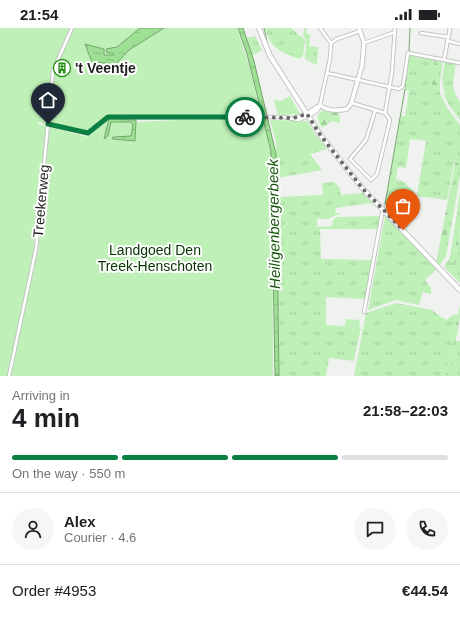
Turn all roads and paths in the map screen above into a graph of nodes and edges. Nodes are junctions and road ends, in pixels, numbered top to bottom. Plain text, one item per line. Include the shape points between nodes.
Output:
1 (72, 28) edge
2 (259, 28) edge
3 (320, 28) edge
4 (396, 28) edge
5 (450, 28) edge
6 (359, 30) edge
7 (395, 32) junction
8 (421, 32) dead end
9 (448, 36) junction
10 (448, 41) junction
11 (331, 43) junction
12 (364, 43) junction
13 (460, 44) edge
14 (444, 60) junction
15 (460, 64) edge
16 (327, 73) junction
17 (359, 80) junction
18 (389, 87) junction
19 (352, 103) junction
20 (320, 105) junction
21 (375, 111) junction
22 (385, 113) junction
23 (308, 115) junction
24 (48, 124) junction
25 (384, 211) junction
26 (460, 290) edge
27 (364, 312) dead end
28 (8, 376) edge

1 - 24 street, Treekerweg via 53,71
2 - 23 main road via 270,56
3 - 11 street
4 - 7 street
5 - 9 street
6 - 11 street
6 - 12 street
7 - 12 street
7 - 18 street
8 - 9 street
9 - 10 street
10 - 13 street
10 - 14 street
11 - 16 street
12 - 17 street
14 - 15 street
14 - 18 street via 408,54 403,87
16 - 17 street
16 - 20 street
17 - 18 street
17 - 19 street
18 - 22 street
19 - 20 street via 347,109 341,110 327,109
19 - 21 street
20 - 23 street via 318,110
21 - 22 street
21 - 22 street via 366,140 350,159 369,180 377,174 390,120
23 - 24 street via 300,120 268,117 108,117 92,132 86,133
23 - 25 main road via 345,167
24 - 28 street, Treekerweg via 36,249
25 - 26 main road
25 - 27 street

